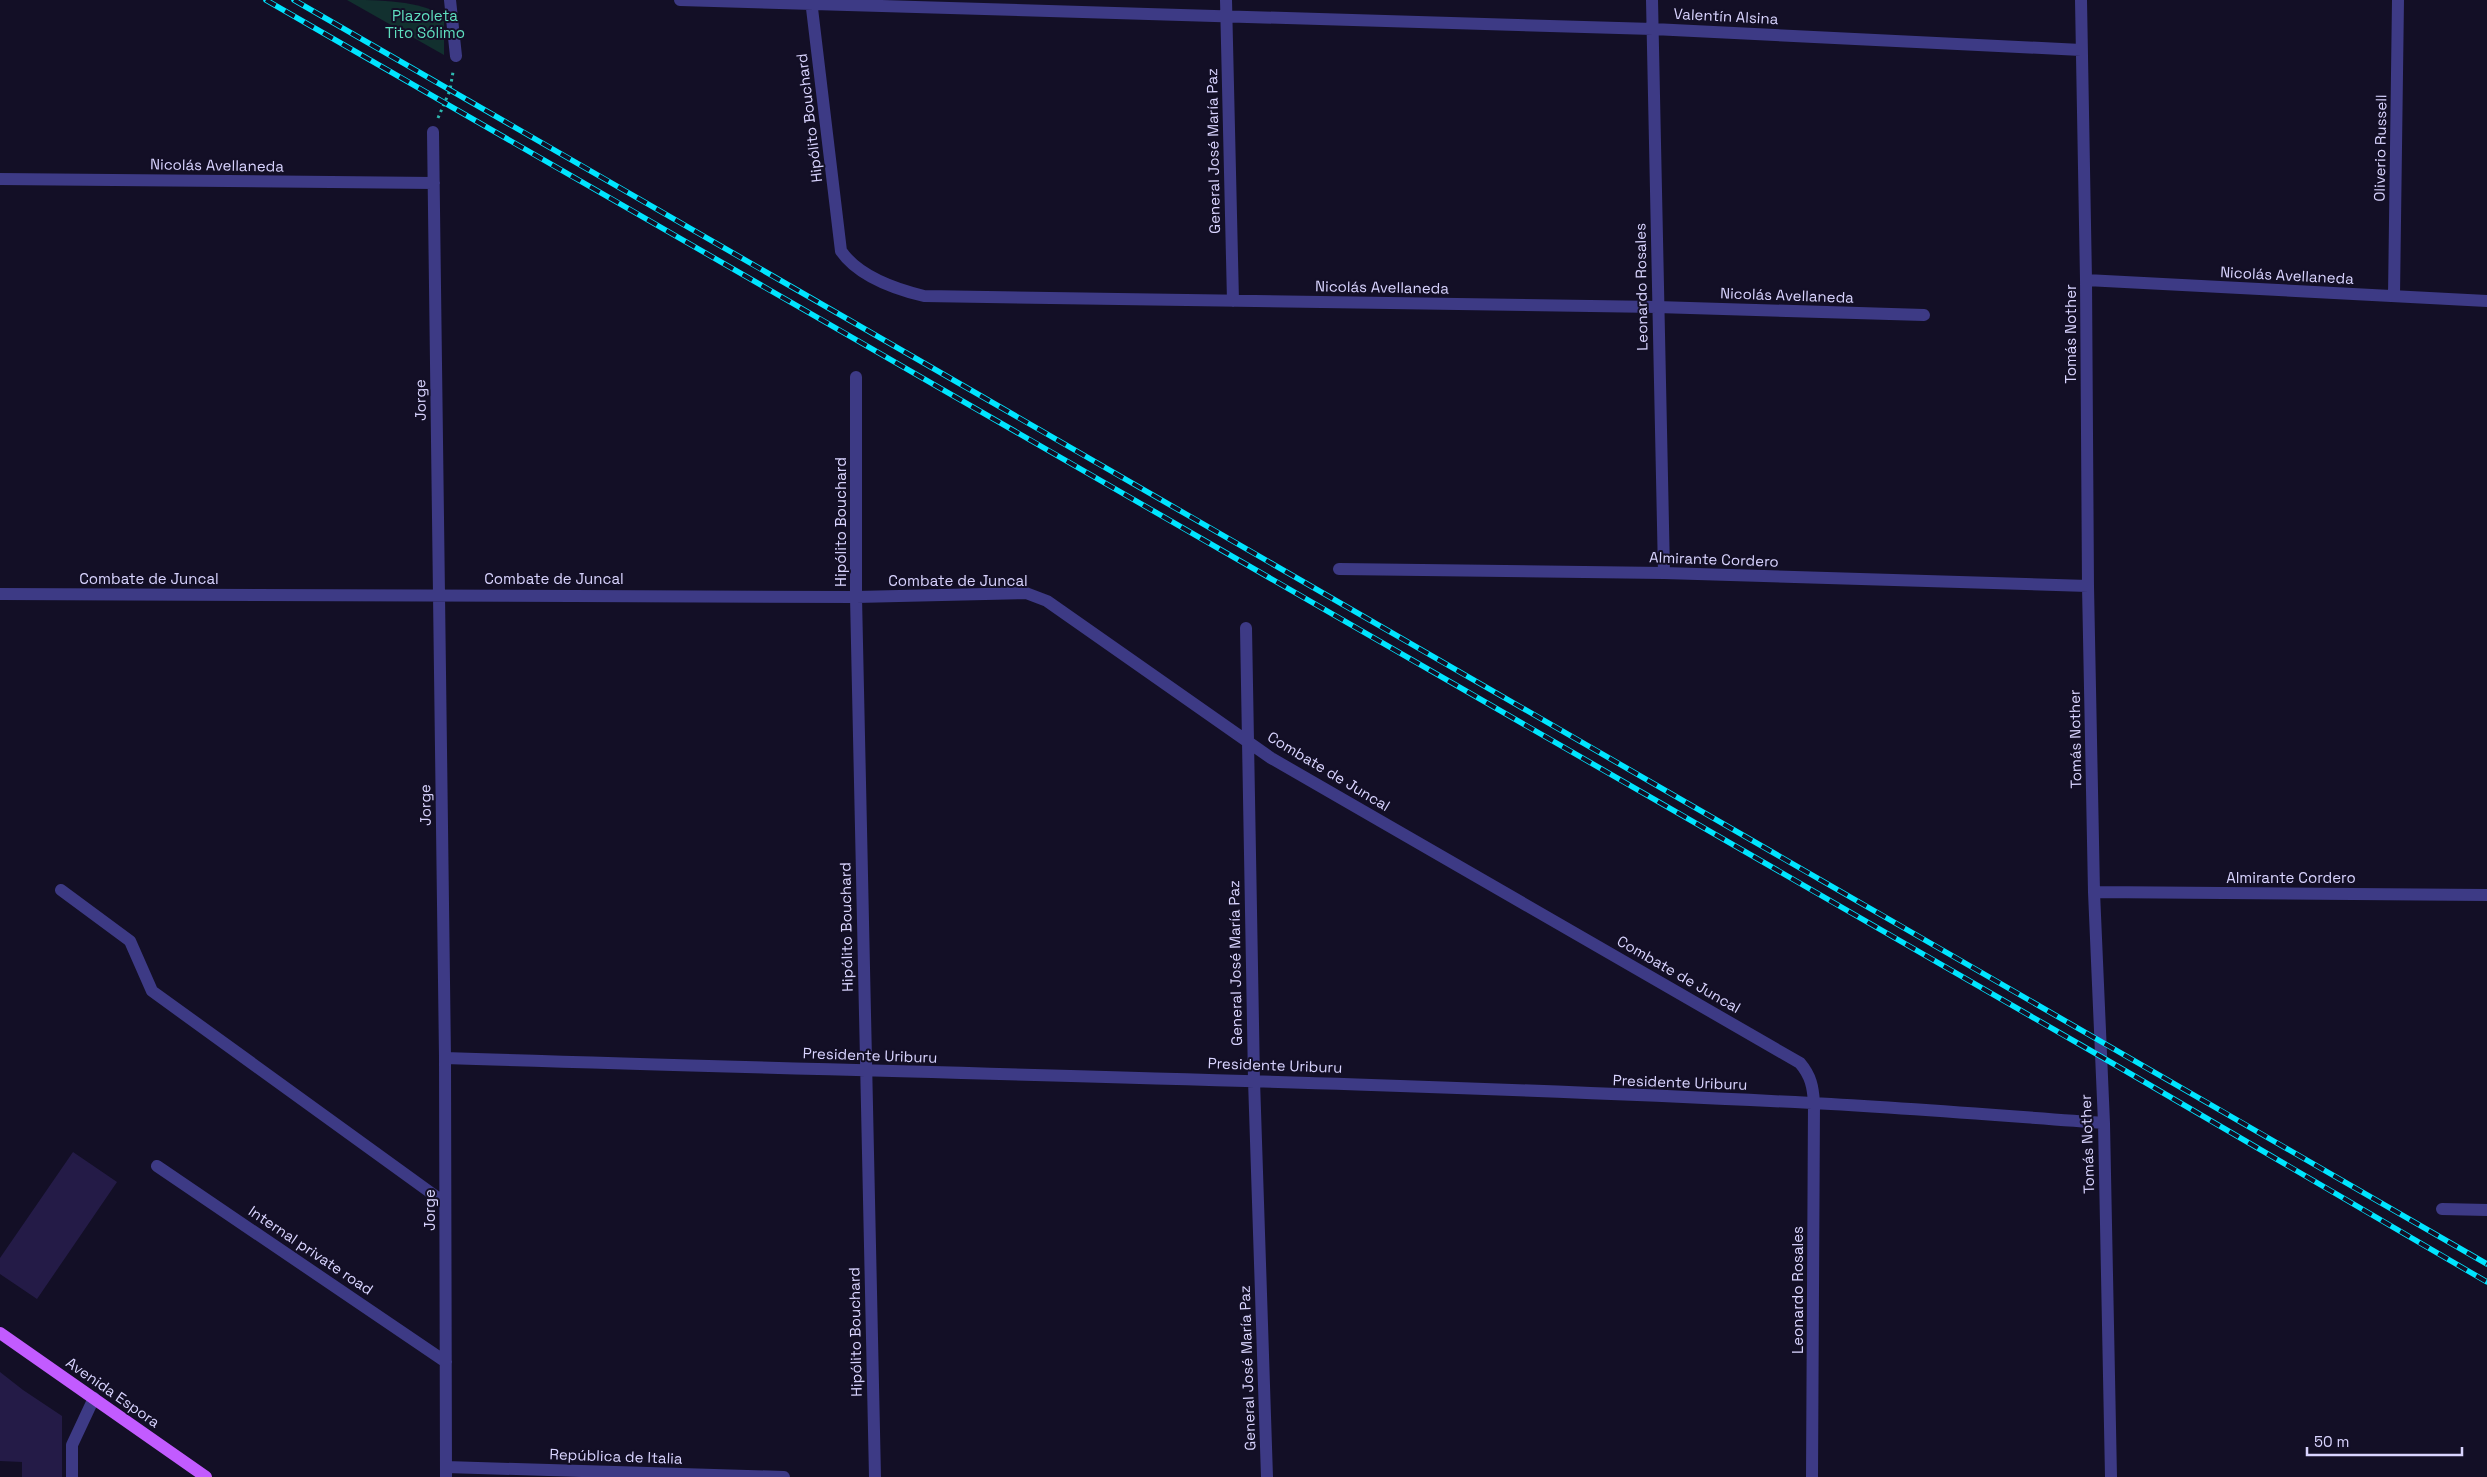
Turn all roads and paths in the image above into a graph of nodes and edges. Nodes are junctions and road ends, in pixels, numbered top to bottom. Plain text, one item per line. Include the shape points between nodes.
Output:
1 (450, 0) edge
2 (680, 0) edge
3 (1226, 0) edge
4 (1652, 0) edge
5 (2081, 0) edge
6 (2398, 0) edge
7 (811, 2) edge
8 (1226, 18) junction
9 (1652, 29) junction
10 (2081, 50) junction
11 (456, 56) joint
12 (433, 132) joint
13 (0, 179) edge
14 (434, 183) junction
15 (848, 260) joint
16 (2086, 280) junction
17 (2394, 296) junction
18 (1233, 301) junction
19 (2487, 301) edge
20 (1657, 307) junction
21 (1924, 315) dead end
22 (856, 376) dead end
23 (1339, 570) dead end
24 (1664, 573) junction
25 (2088, 586) junction
26 (0, 594) edge
27 (438, 594) junction
28 (856, 597) junction
29 (1246, 628) dead end
30 (1248, 741) junction
31 (61, 890) dead end
32 (2094, 892) junction
33 (2487, 895) edge
34 (445, 1058) junction
35 (865, 1071) junction
36 (1254, 1080) junction
37 (1814, 1104) junction
38 (2104, 1123) junction
39 (157, 1166) dead end
40 (445, 1203) junction
41 (2442, 1209) dead end
42 (2487, 1210) edge
43 (0, 1333) edge
44 (446, 1362) junction
45 (94, 1398) junction
46 (446, 1472) edge
47 (72, 1477) edge
48 (206, 1477) edge
49 (784, 1477) edge
50 (875, 1477) edge
51 (1267, 1477) edge
52 (1812, 1477) edge
53 (2111, 1477) edge

1 - 11 street
2 - 7 street, Valentín Alsina
3 - 8 street, General José María Paz
4 - 9 street, Leonardo Rosales
5 - 10 street, Tomás Nother
6 - 17 street, Oliverio Russell
7 - 8 street, Valentín Alsina
7 - 15 street, Hipólito Bouchard via 841,251
8 - 9 street, Valentín Alsina
8 - 18 street, General José María Paz
9 - 10 street, Valentín Alsina
9 - 20 street, Leonardo Rosales
10 - 16 street, Tomás Nother
11 - 12 path via 450,90
12 - 14 street, Jorge
13 - 14 street, Nicolás Avellaneda
14 - 27 street, Jorge
15 - 18 street, Nicolás Avellaneda via 860,270 904,291 924,296
16 - 17 street, Nicolás Avellaneda
16 - 25 street, Tomás Nother
17 - 19 street, Nicolás Avellaneda
18 - 20 street, Nicolás Avellaneda
20 - 21 street, Nicolás Avellaneda
20 - 24 street, Leonardo Rosales
22 - 28 street, Hipólito Bouchard
23 - 24 street, Almirante Cordero
24 - 25 street, Almirante Cordero
25 - 32 street, Tomás Nother
26 - 27 street, Combate de Juncal
27 - 28 street, Combate de Juncal
27 - 34 street, Jorge
28 - 30 street, Combate de Juncal via 1026,593 1037,596
28 - 35 street, Hipólito Bouchard
29 - 30 street, General José María Paz
30 - 36 street, General José María Paz
30 - 37 street, Combate de Juncal via 1271,758 1795,1060 1810,1074
31 - 40 street via 130,941 152,991
32 - 33 street, Almirante Cordero
32 - 38 street, Tomás Nother
34 - 35 street, Presidente Uriburu
34 - 40 street, Jorge
35 - 36 street, Presidente Uriburu
35 - 50 street, Hipólito Bouchard
36 - 37 street, Presidente Uriburu
36 - 51 street, General José María Paz
37 - 38 street, Presidente Uriburu
37 - 52 street, Leonardo Rosales
38 - 53 street, Tomás Nother
39 - 44 street, Internal private road
40 - 44 street, Jorge
41 - 42 street
43 - 45 main road, Avenida Espora
44 - 46 street, Jorge
45 - 47 street via 72,1444
45 - 48 main road, Avenida Espora
46 - 49 street, República de Italia

